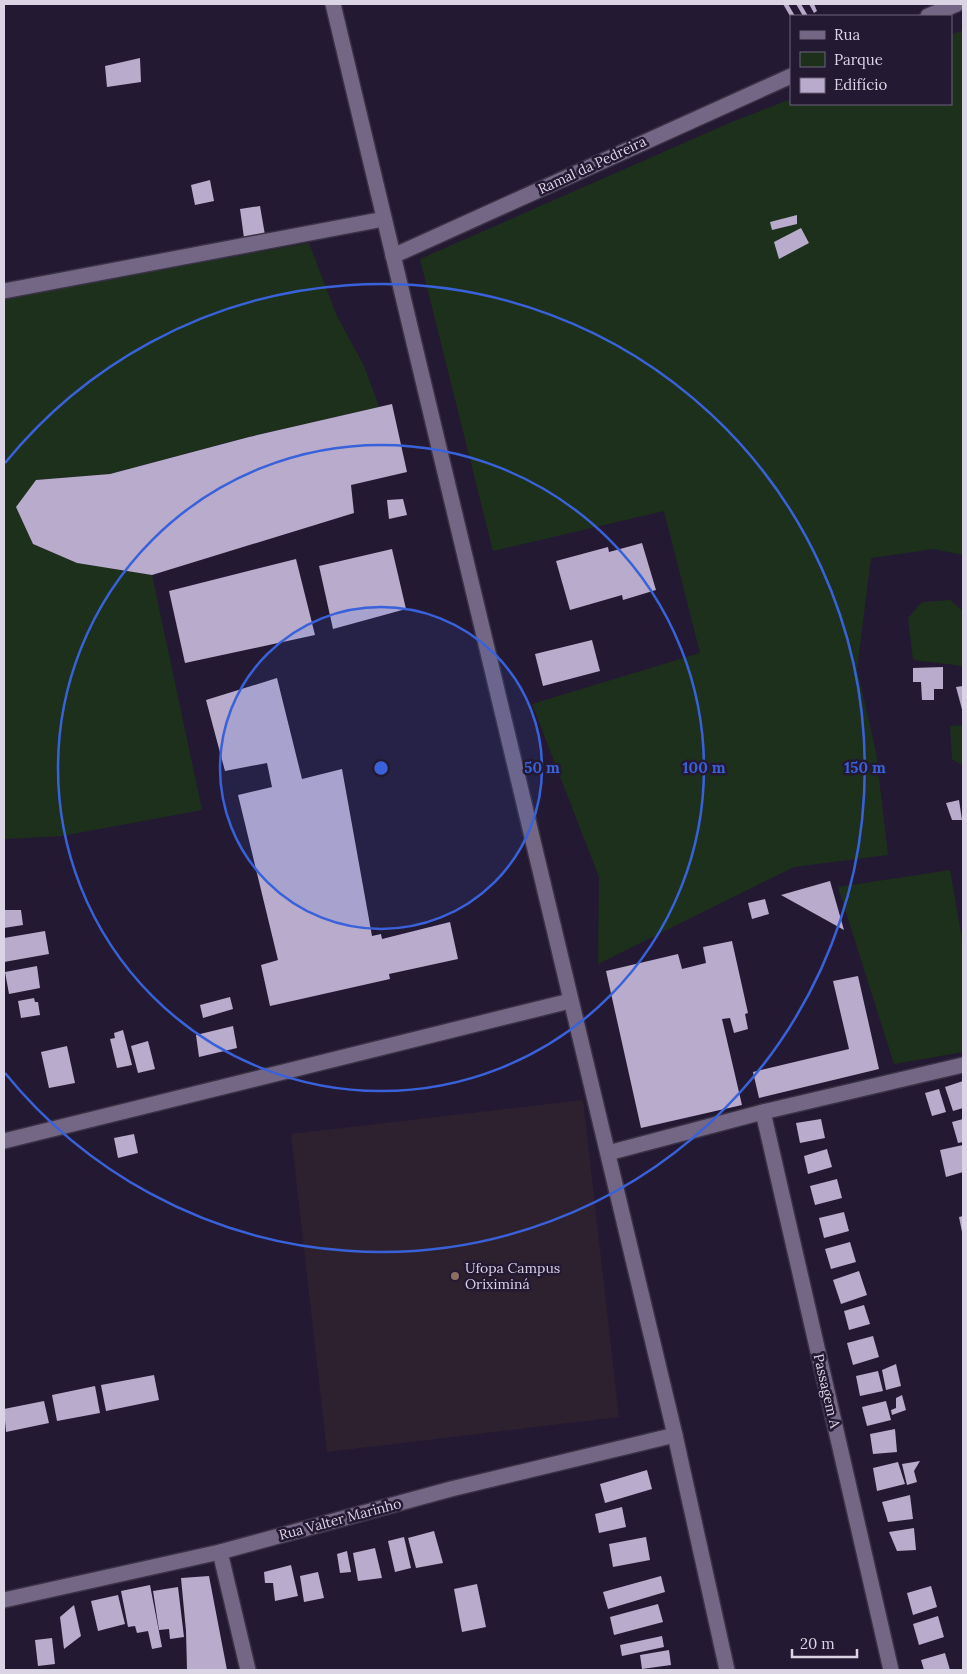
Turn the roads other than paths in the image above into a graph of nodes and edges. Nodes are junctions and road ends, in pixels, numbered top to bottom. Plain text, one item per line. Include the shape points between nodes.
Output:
1 (333, 4) edge
2 (957, 4) edge
3 (930, 15) edge
4 (790, 76) edge
5 (384, 219) junction
6 (393, 256) junction
7 (4, 291) edge
8 (570, 1001) junction
9 (963, 1065) edge
10 (763, 1112) junction
11 (4, 1141) edge
12 (608, 1153) junction
13 (675, 1435) junction
14 (220, 1552) junction
15 (4, 1600) edge
16 (248, 1670) edge
17 (727, 1670) edge
18 (891, 1670) edge

1 - 5 street
2 - 3 street
4 - 6 street, Ramal da Pedreira
5 - 6 street
5 - 7 street
6 - 8 street
8 - 11 street
8 - 12 street
9 - 10 street
10 - 12 street
10 - 18 street, Passagem A
12 - 13 street
13 - 14 street, Rua Valter Marinho via 451,1489
13 - 17 street
14 - 15 street, Rua Valter Marinho
14 - 16 street

